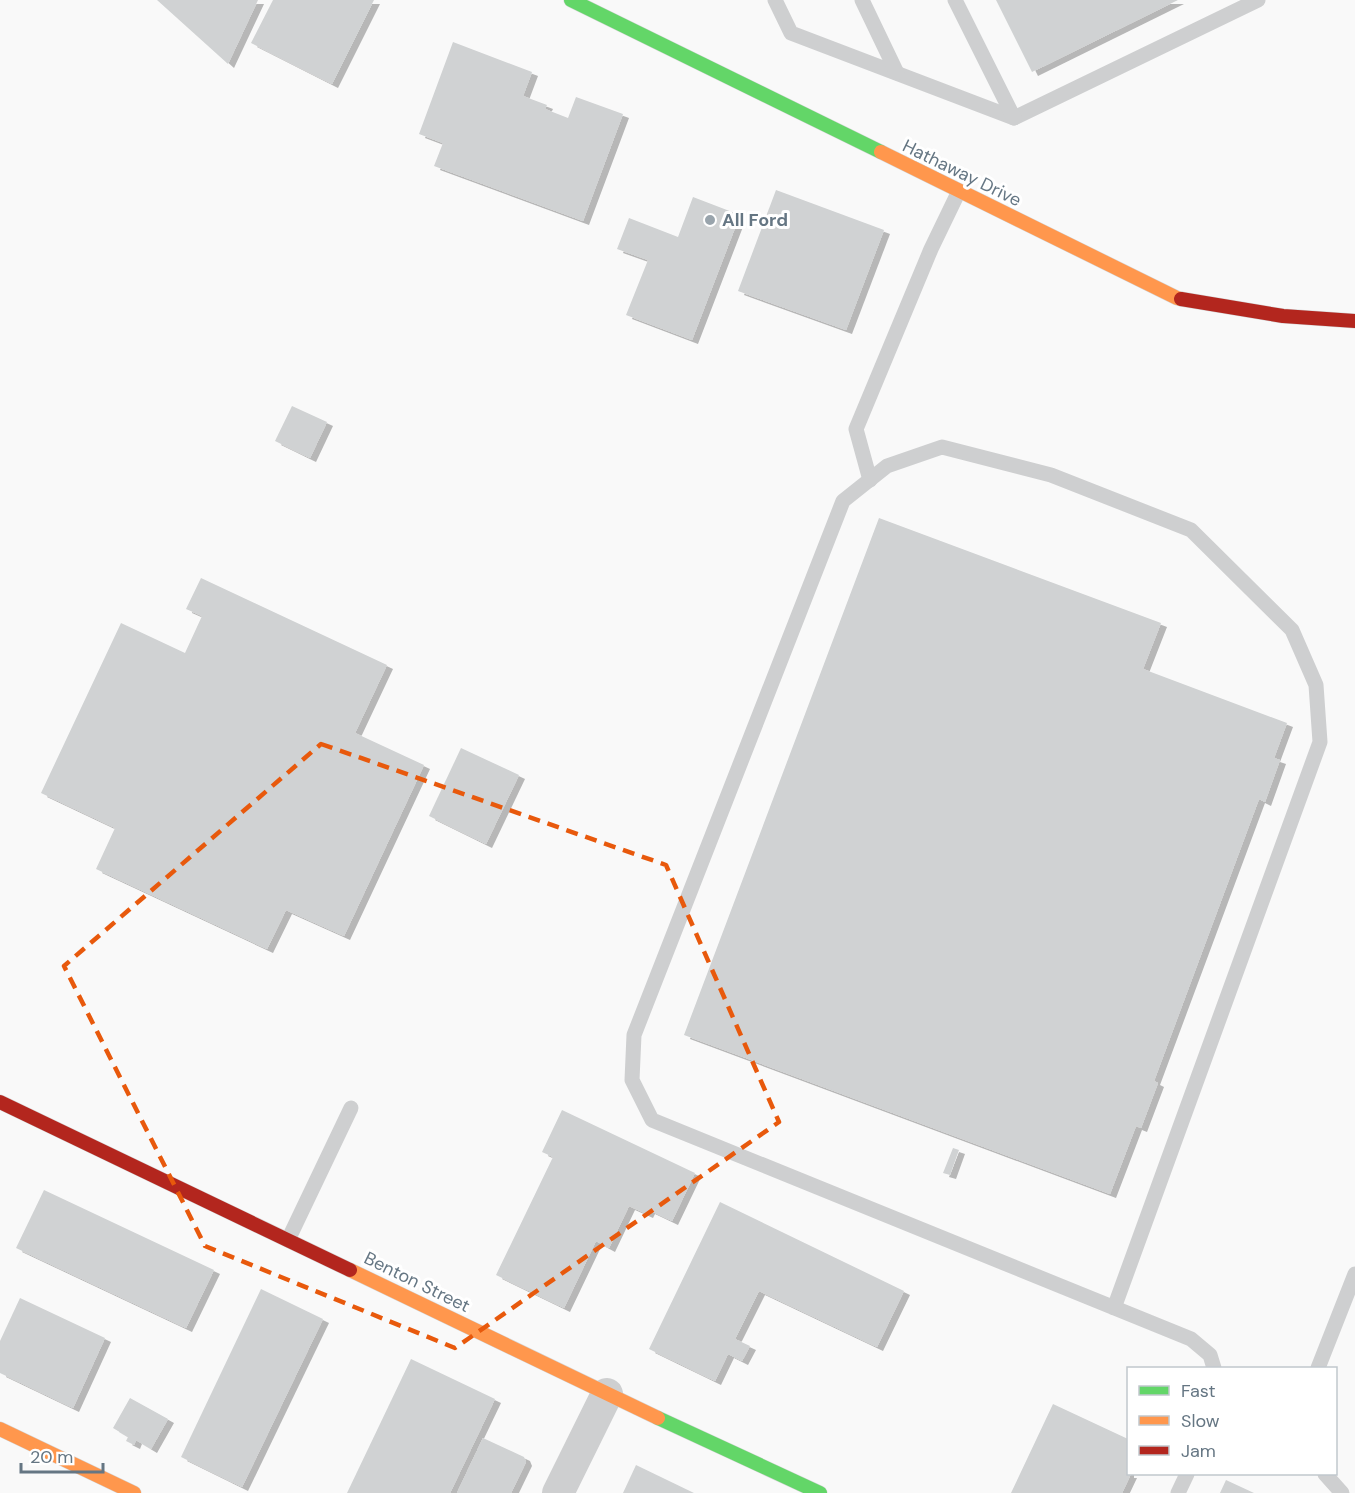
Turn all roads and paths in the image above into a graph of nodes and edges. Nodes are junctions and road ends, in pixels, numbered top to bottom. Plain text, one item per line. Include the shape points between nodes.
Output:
1 (571, 0) edge
2 (775, 0) edge
3 (862, 0) edge
4 (955, 0) edge
5 (1258, 0) edge
6 (897, 73) junction
7 (1014, 118) junction
8 (959, 191) junction
9 (1355, 321) edge
10 (870, 480) junction
11 (0, 1102) edge
12 (351, 1108) dead end
13 (288, 1240) junction
14 (1355, 1274) edge
15 (1114, 1308) junction
16 (1215, 1367) edge
17 (1318, 1367) edge
18 (607, 1394) junction
19 (0, 1429) edge
20 (1186, 1475) edge
21 (1327, 1475) edge
22 (134, 1493) edge
23 (558, 1493) edge
24 (820, 1493) edge
25 (1179, 1493) edge
26 (1342, 1493) edge

1 - 8 street, Hathaway Drive
2 - 6 lane via 791,33
3 - 6 lane
4 - 7 lane
5 - 7 lane
6 - 7 lane
8 - 9 street, Hathaway Drive via 1177,298 1283,316
8 - 10 lane via 856,429
10 - 15 lane via 843,501 634,1035 632,1080 652,1120
10 - 15 lane via 887,466 942,447 1051,475 1191,530 1292,630 1316,685 1320,742
11 - 13 street, Benton Street
12 - 13 lane
13 - 18 street, Benton Street
14 - 17 lane
15 - 16 lane via 1191,1340 1210,1355
18 - 23 street
18 - 24 street, Benton Street
19 - 22 street
20 - 25 lane
21 - 26 lane

